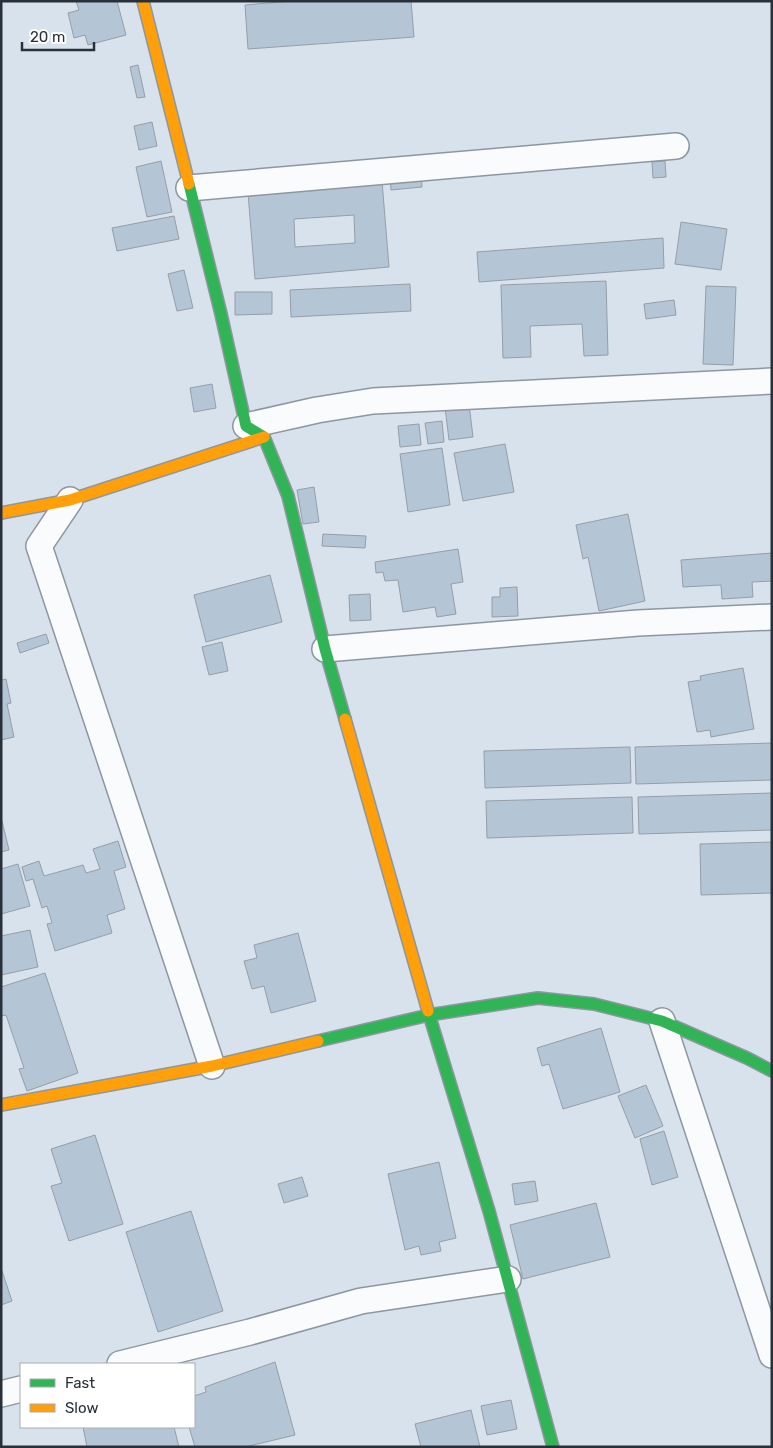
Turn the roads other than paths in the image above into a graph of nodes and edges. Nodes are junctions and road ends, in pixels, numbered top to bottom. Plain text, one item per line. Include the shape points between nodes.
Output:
1 (143, 1) edge
2 (676, 146) dead end
3 (189, 188) junction
4 (772, 381) edge
5 (255, 432) junction
6 (70, 500) junction
7 (1, 513) edge
8 (772, 617) edge
9 (325, 648) junction
10 (429, 1015) junction
11 (662, 1021) junction
12 (212, 1066) junction
13 (772, 1071) edge
14 (1, 1105) edge
15 (508, 1279) junction
16 (772, 1356) edge
17 (124, 1363) edge
18 (20, 1389) edge
19 (1, 1394) edge
20 (553, 1447) edge

1 - 3 street
2 - 3 street
3 - 5 street
4 - 5 street via 373,401 317,410
5 - 6 street
5 - 9 street via 288,496
6 - 7 street
6 - 12 street via 39,546
8 - 9 street via 638,623
9 - 10 street
10 - 11 street via 538,998 594,1004
10 - 12 street
10 - 15 street
11 - 13 street
11 - 16 street
12 - 14 street
15 - 17 street via 361,1302
15 - 20 street
18 - 19 street

